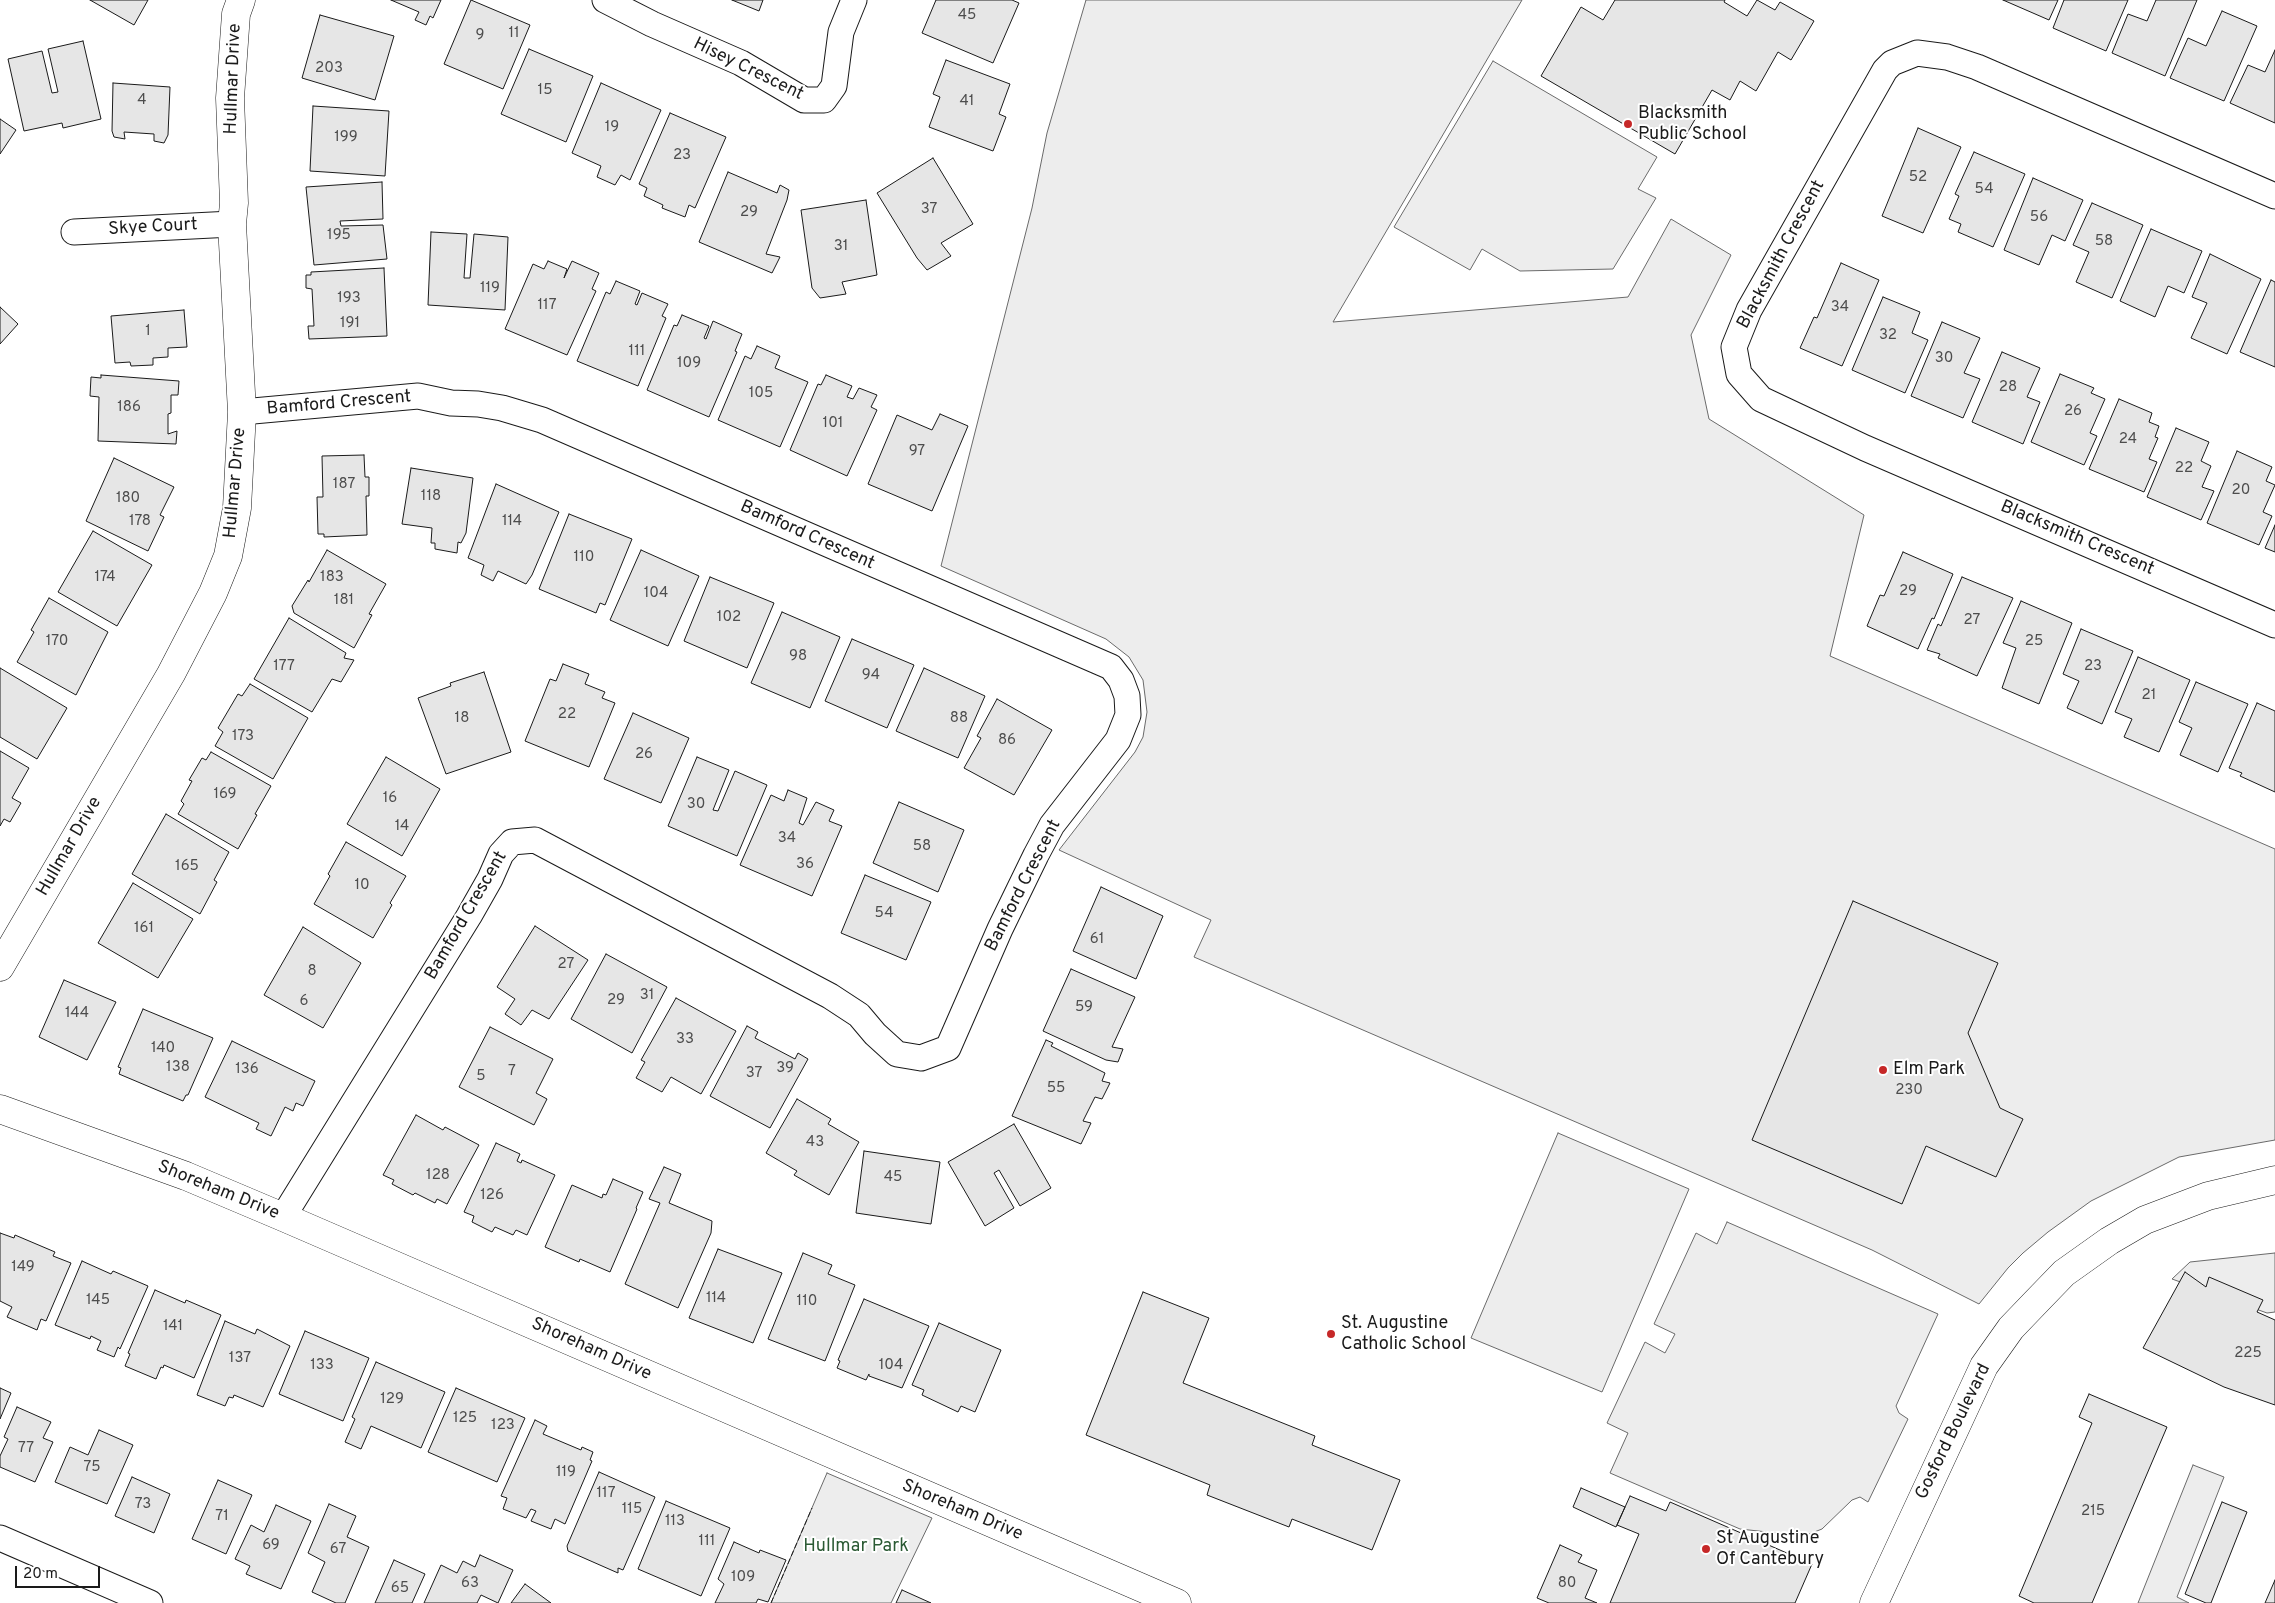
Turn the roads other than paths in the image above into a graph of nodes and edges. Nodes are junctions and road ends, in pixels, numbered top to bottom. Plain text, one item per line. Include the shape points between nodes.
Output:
1 (240, 0) edge
2 (605, 0) edge
3 (854, 0) edge
4 (2275, 196) edge
5 (232, 224) junction
6 (74, 232) dead end
7 (242, 412) junction
8 (2275, 625) edge
9 (0, 967) edge
10 (0, 1109) edge
11 (2275, 1180) edge
12 (283, 1217) junction
13 (0, 1538) edge
14 (150, 1603) edge
15 (1177, 1603) edge
16 (1874, 1603) edge

1 - 5 street, Hullmar Drive via 236,14 230,98
2 - 3 street, Hisey Crescent via 684,39 741,62 804,100 824,100 834,86 841,32
4 - 8 street, Blacksmith Crescent via 1977,67 1947,57 1917,53 1885,70 1749,310 1734,347 1738,374 1761,399 1865,448
5 - 6 street, Skye Court
5 - 7 street, Hullmar Drive
7 - 9 street, Hullmar Drive via 237,508 228,556 213,593 171,674
7 - 12 street, Bamford Crescent via 418,396 502,408 542,420 1111,667 1127,696 1128,715 1118,740 1052,825 1000,928 948,1048 922,1058 897,1054 859,1015 830,996 566,856 535,840 512,842 500,854 469,916
10 - 12 street, Shoreham Drive via 186,1176
11 - 16 street, Gosford Boulevard via 2208,1196 2145,1220 2064,1273 2011,1328 1984,1366
12 - 15 street, Shoreham Drive
13 - 14 street

